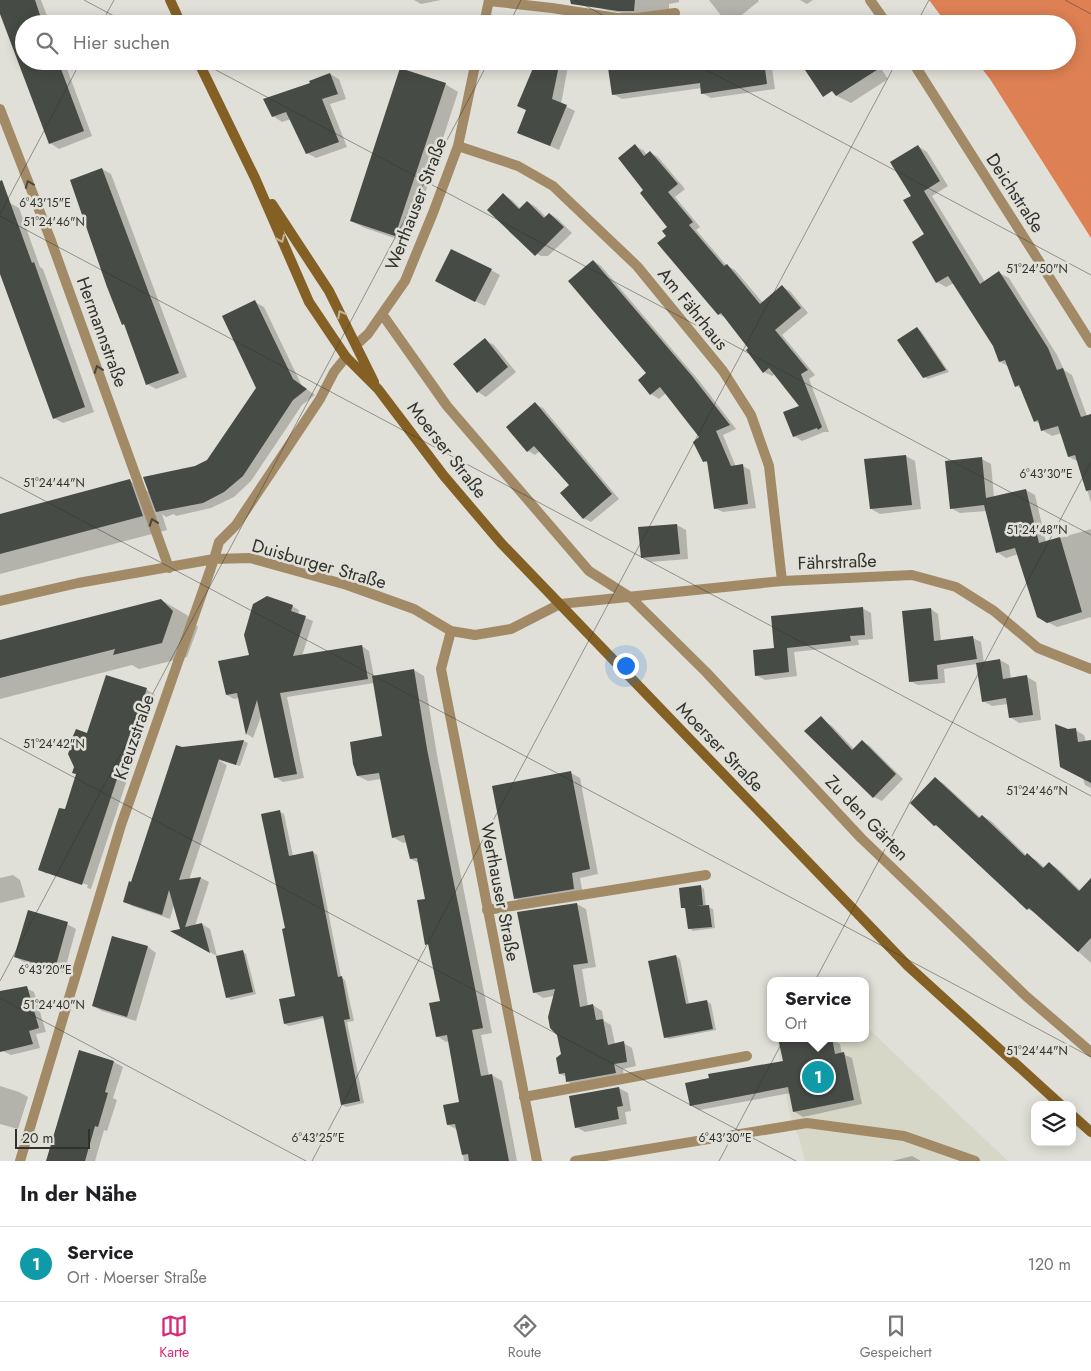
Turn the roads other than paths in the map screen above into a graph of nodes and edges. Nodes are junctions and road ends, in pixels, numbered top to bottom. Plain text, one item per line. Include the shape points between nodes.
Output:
1 (170, 0) edge
2 (489, 0) edge
3 (870, 0) edge
4 (675, 14) dead end
5 (177, 15) edge
6 (486, 15) edge
7 (598, 15) edge
8 (666, 15) edge
9 (880, 15) edge
10 (202, 70) edge
11 (474, 70) edge
12 (918, 70) edge
13 (0, 109) edge
14 (458, 146) junction
15 (255, 178) junction
16 (382, 314) junction
17 (1091, 342) edge
18 (357, 344) junction
19 (346, 357) junction
20 (378, 389) junction
21 (214, 559) junction
22 (169, 568) junction
23 (782, 580) junction
24 (630, 596) junction
25 (0, 601) edge
26 (560, 604) junction
27 (451, 631) junction
28 (1091, 669) edge
29 (706, 875) dead end
30 (487, 910) junction
31 (1091, 1052) edge
32 (747, 1056) dead end
33 (524, 1097) junction
34 (1058, 1101) edge
35 (1076, 1118) edge
36 (1091, 1132) edge
37 (20, 1161) edge
38 (537, 1161) edge
39 (575, 1161) edge
40 (975, 1161) edge

1 - 5 main road
2 - 6 street
2 - 7 street
3 - 9 street
4 - 8 street
10 - 15 main road, Moerser Straße
11 - 14 street, Werthauser Straße
12 - 17 street, Deichstraße
22 -> 13 street, Hermannstraße
14 - 16 street, Werthauser Straße via 405,281
14 - 23 street, Am Fährhaus via 518,166 553,186 637,266 723,371 751,415 769,466
18 -> 15 main road, Moerser Straße via 329,291
15 -> 19 main road, Moerser Straße via 309,302
16 - 18 street, Werthauser Straße
16 - 24 street, Moerser Straße via 447,406 590,571
18 - 20 main road, Moerser Straße
19 - 20 main road, Moerser Straße
19 - 21 street, Kreuzstraße via 236,525 219,542
20 - 26 main road, Moerser Straße via 500,543
21 - 22 street, Duisburger Straße
21 - 27 street, Duisburger Straße via 250,558 347,586 414,609
21 - 37 street, Kreuzstraße via 121,825
22 - 25 street, Duisburger Straße via 78,583
23 - 24 street, Fährstraße
23 - 28 street, Fährstraße via 912,575 956,587 994,611 1038,648
24 - 26 street, Fährstraße
24 - 31 street, Zu den Gärten via 861,838 1027,997
26 - 27 street, Duisburger Straße via 511,629 475,635
26 - 34 main road, Moerser Straße via 908,966
27 - 30 street, Werthauser Straße via 441,668
29 - 30 street
30 - 33 street, Werthauser Straße
32 - 33 street
33 - 38 street, Werthauser Straße
35 - 36 main road
39 - 40 street via 807,1122 904,1136

